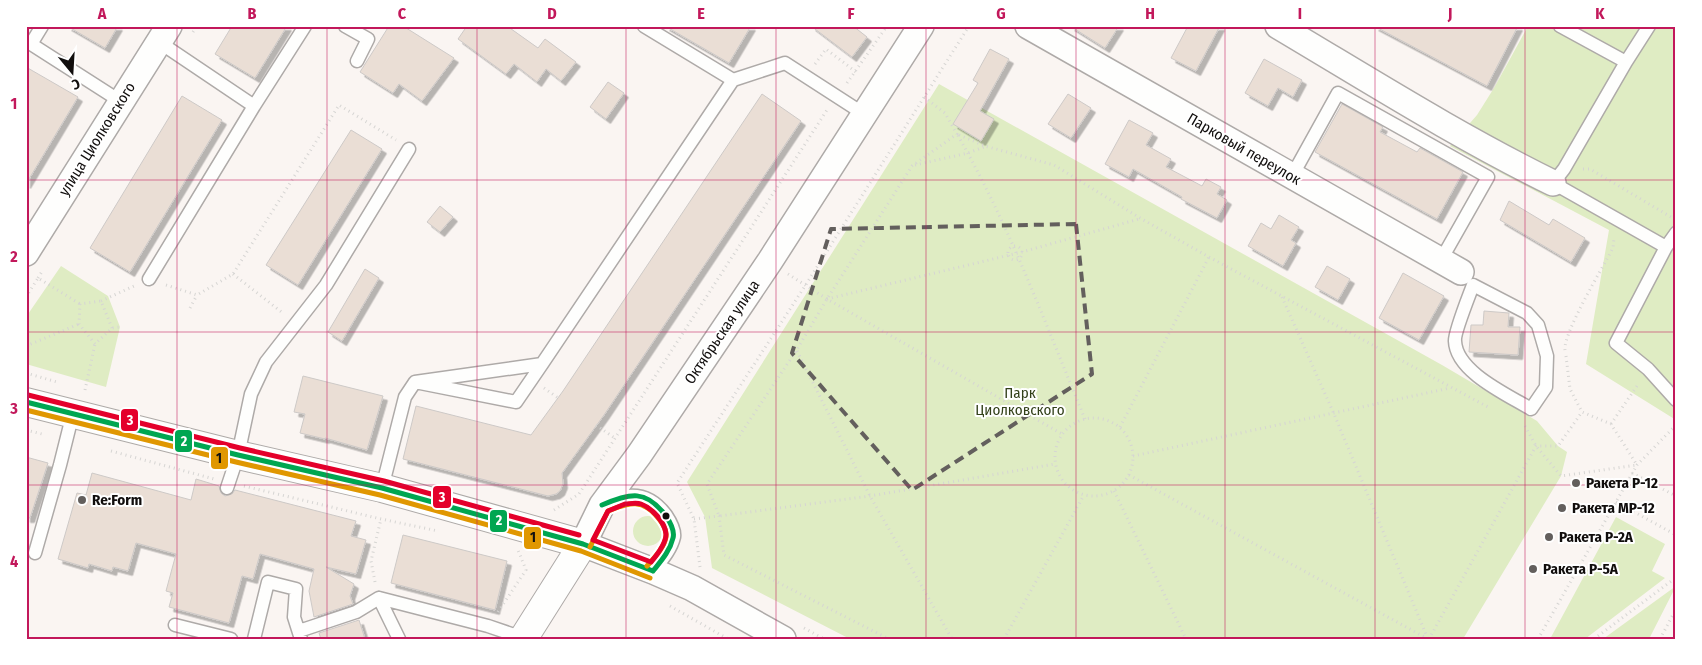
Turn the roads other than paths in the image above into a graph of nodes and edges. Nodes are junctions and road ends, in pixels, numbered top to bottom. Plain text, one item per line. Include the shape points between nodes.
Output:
1 (42, 26) edge
2 (305, 26) edge
3 (345, 26) edge
4 (644, 26) edge
5 (921, 26) edge
6 (1028, 26) edge
7 (1278, 26) edge
8 (1560, 26) edge
9 (1648, 26) edge
10 (164, 34) edge
11 (356, 60) dead end
12 (1626, 62) junction
13 (733, 80) junction
14 (120, 101) junction
15 (254, 106) junction
16 (864, 114) junction
17 (409, 148) road end
18 (1292, 176) junction
19 (1553, 183) junction
20 (1676, 233) edge
21 (1666, 247) junction
22 (26, 253) edge
23 (1458, 272) junction
24 (149, 279) road end
25 (542, 364) junction
26 (415, 382) junction
27 (1676, 400) edge
28 (79, 401) junction
29 (26, 402) edge
30 (238, 455) junction
31 (228, 485) road end
32 (382, 488) junction
33 (602, 505) junction
34 (583, 544) junction
35 (35, 553) dead end
36 (653, 571) junction
37 (379, 598) junction
38 (175, 625) dead end
39 (778, 633) edge
40 (300, 635) edge
41 (524, 638) edge
42 (231, 639) edge
43 (254, 639) edge
44 (399, 639) edge

1 - 14 lane via 31,44
2 - 15 lane
3 - 11 lane via 368,39
4 - 13 lane
5 - 16 street, Октябрьская улица
6 - 18 street, Парковый переулок
7 - 19 street
8 - 12 lane
9 - 12 lane
10 - 14 street, улица Циолковского
10 - 15 lane
12 - 19 lane via 1564,170
13 - 16 lane via 785,63
13 - 25 lane
14 - 22 street, улица Циолковского
15 - 24 lane
16 - 33 street, Октябрьская улица via 770,261
17 - 30 lane via 326,285 266,362 251,394
18 - 23 street, Парковый переулок
18 - 23 lane via 1338,93 1488,177
19 - 21 lane
20 - 21 lane
21 - 27 lane via 1616,343 1648,369
23 - 23 lane via 1454,340 1458,355 1473,373 1531,409 1546,387 1547,356 1538,325 1526,313
25 - 26 lane
25 - 26 lane via 516,402
26 - 32 lane via 405,397
28 - 29 street
28 - 30 street
28 - 35 lane
30 - 31 lane
30 - 32 street
32 - 34 street
33 - 34 street, Октябрьская улица
33 - 36 lane via 623,496 642,496 658,505 670,521 674,536 666,555
34 - 36 street
34 - 41 street, Октябрьская улица
36 - 39 street
37 - 40 lane via 356,612
37 - 41 lane
37 - 44 lane
38 - 42 lane
40 - 43 lane via 294,617 296,589 268,582

